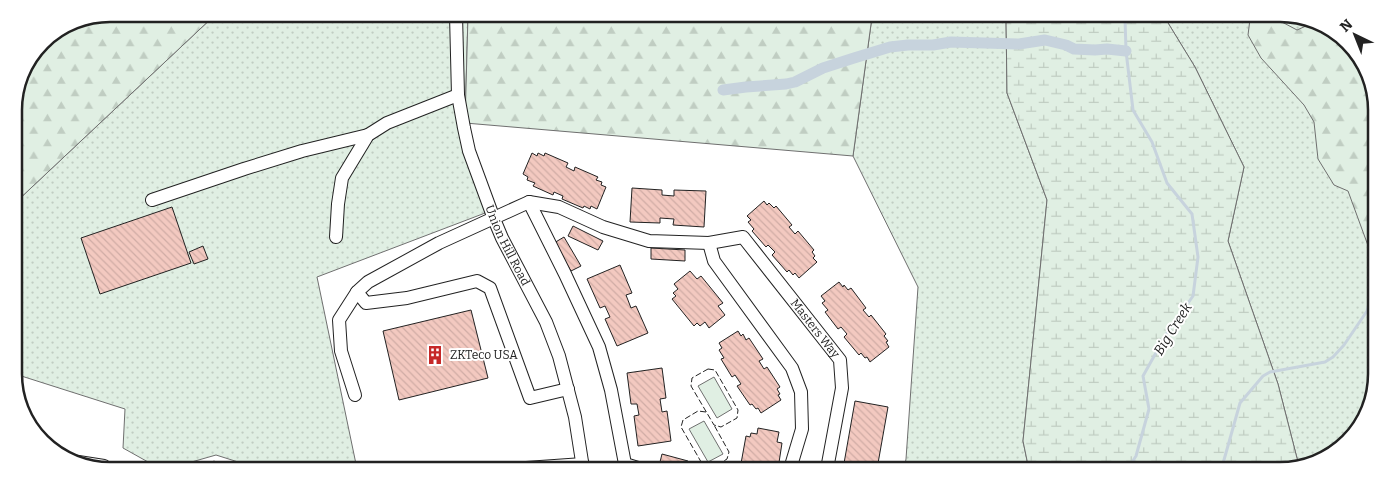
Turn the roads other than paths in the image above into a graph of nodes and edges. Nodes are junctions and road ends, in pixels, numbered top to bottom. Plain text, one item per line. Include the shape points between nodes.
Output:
1 (456, 23) edge
2 (458, 95) junction
3 (368, 135) junction
4 (152, 200) dead end
5 (529, 202) junction
6 (494, 219) junction
7 (336, 237) dead end
8 (709, 243) junction
9 (357, 292) junction
10 (568, 389) junction
11 (355, 395) dead end
12 (582, 462) edge
13 (625, 462) edge
14 (792, 462) edge
15 (828, 462) edge

1 - 2 street, Union Hill Road
2 - 3 street via 386,122
2 - 6 street, Union Hill Road via 469,151
3 - 4 street via 244,168
3 - 7 street via 342,178
5 - 6 street
5 - 8 street, Masters Way via 559,207 603,227 649,241
5 - 13 street via 599,347
6 - 9 street via 439,243 368,282
6 - 10 street, Union Hill Road via 546,322
8 - 14 street via 714,261 792,368 801,392 802,429
8 - 15 street, Masters Way via 743,237 840,360 842,388
9 - 10 street via 366,303 407,298 476,281 490,288 530,398
9 - 11 street via 339,320 341,351
10 - 12 street, Union Hill Road

